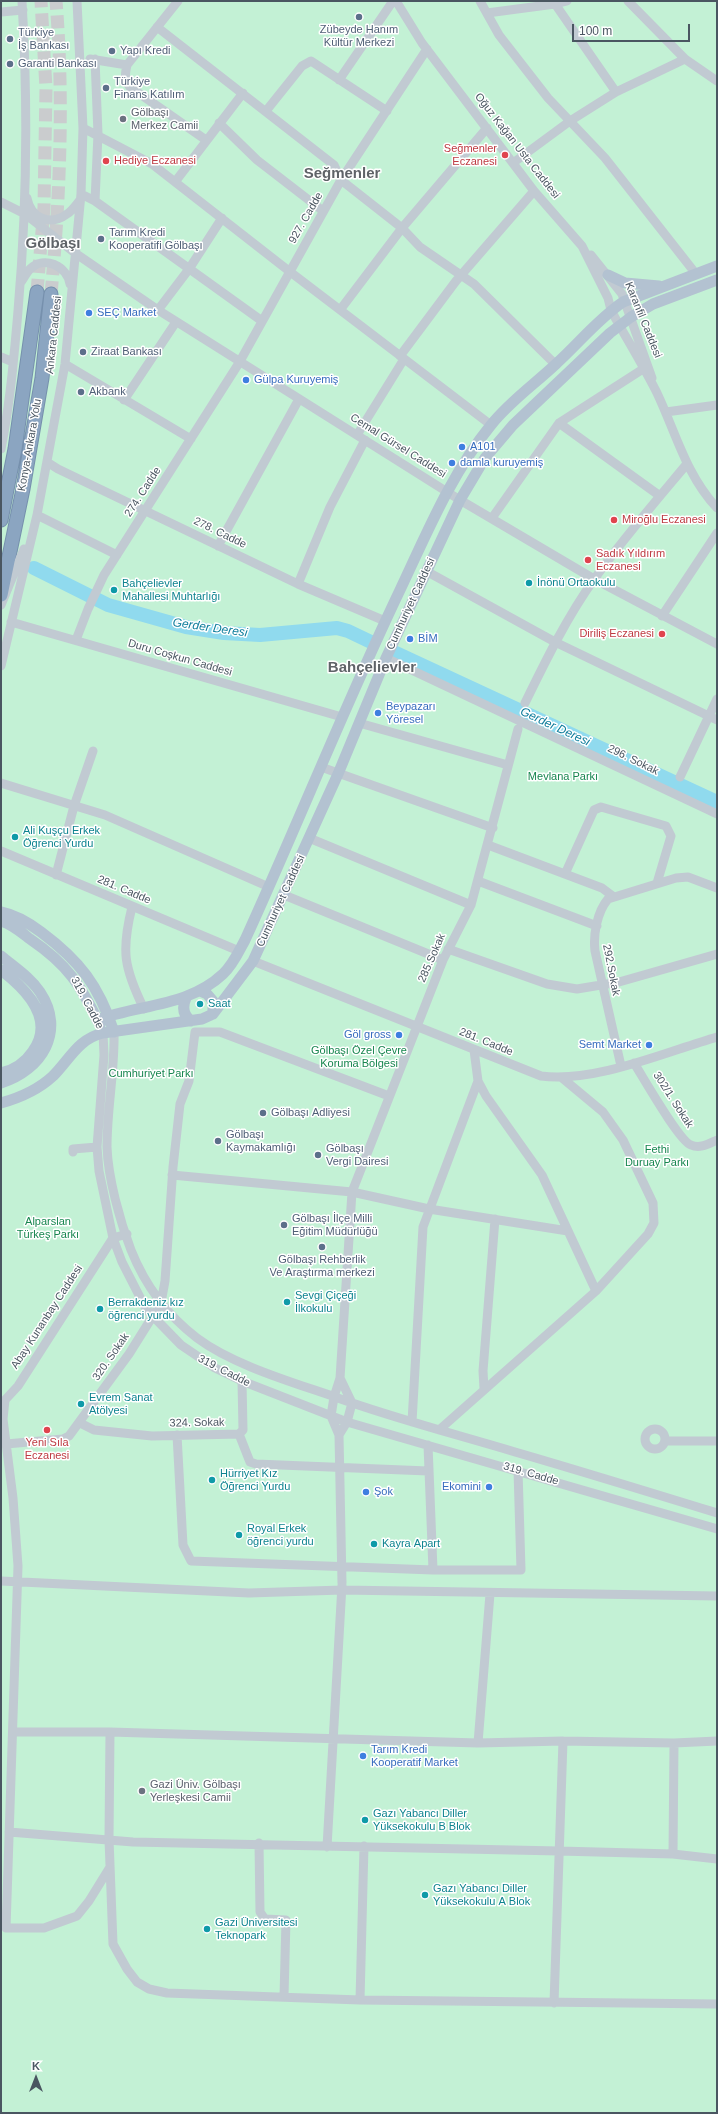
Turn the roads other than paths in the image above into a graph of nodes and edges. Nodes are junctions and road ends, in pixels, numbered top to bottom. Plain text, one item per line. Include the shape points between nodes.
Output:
1 (76, 1) edge
2 (178, 1) edge
3 (394, 1) edge
4 (480, 1) edge
5 (568, 1) edge
6 (628, 1) edge
7 (554, 3) edge
8 (22, 6) edge
9 (1, 12) edge
10 (487, 13) junction
11 (157, 27) junction
12 (428, 49) junction
13 (81, 58) junction
14 (95, 59) junction
15 (685, 59) junction
16 (127, 65) junction
17 (339, 80) junction
18 (717, 81) edge
19 (616, 92) junction
20 (243, 93) junction
21 (266, 111) junction
22 (387, 111) junction
23 (570, 121) junction
24 (219, 123) junction
25 (83, 128) junction
26 (487, 128) junction
27 (98, 134) junction
28 (206, 140) junction
29 (513, 163) junction
30 (341, 180) junction
31 (25, 181) junction
32 (175, 182) junction
33 (534, 191) junction
34 (80, 197) junction
35 (95, 201) junction
36 (1, 202) edge
37 (323, 211) junction
38 (25, 214) junction
39 (222, 218) junction
40 (402, 228) junction
41 (582, 246) junction
42 (75, 253) junction
43 (717, 266) edge
44 (189, 269) junction
45 (289, 271) junction
46 (696, 274) junction
47 (462, 275) junction
48 (608, 275) junction
49 (717, 280) edge
50 (20, 284) junction
51 (663, 286) junction
52 (71, 289) junction
53 (37, 292) tunnel mouth
54 (51, 294) tunnel mouth
55 (623, 302) junction
56 (158, 310) junction
57 (340, 310) junction
58 (611, 310) junction
59 (631, 317) junction
60 (262, 321) junction
61 (176, 322) junction
62 (620, 326) junction
63 (1, 357) edge
64 (402, 358) junction
65 (14, 362) junction
66 (239, 362) junction
67 (64, 364) junction
68 (556, 365) junction
69 (643, 370) junction
70 (656, 391) junction
71 (299, 399) junction
72 (124, 400) junction
73 (717, 405) edge
74 (666, 412) junction
75 (3, 422) edge
76 (559, 423) junction
77 (491, 425) junction
78 (361, 438) junction
79 (191, 439) junction
80 (1, 446) edge
81 (47, 462) junction
82 (686, 465) junction
83 (447, 491) junction
84 (660, 496) junction
85 (460, 500) junction
86 (717, 508) edge
87 (145, 511) junction
88 (492, 518) junction
89 (36, 519) junction
90 (1, 520) edge
91 (717, 533) edge
92 (218, 546) junction
93 (117, 555) junction
94 (426, 571) junction
95 (594, 579) junction
96 (298, 584) junction
97 (1, 595) edge
98 (1, 605) edge
99 (662, 616) junction
100 (385, 621) junction
101 (11, 622) junction
102 (76, 640) junction
103 (555, 642) junction
104 (717, 644) edge
105 (386, 658) junction
106 (1, 666) edge
107 (717, 699) edge
108 (525, 703) dead end
109 (708, 716) junction
110 (342, 717) junction
111 (717, 720) edge
112 (359, 723) junction
113 (518, 729) dead end
114 (93, 751) dead end
115 (508, 766) junction
116 (321, 767) junction
117 (338, 774) junction
118 (680, 777) dead end
119 (1, 783) edge
120 (74, 806) junction
121 (717, 814) edge
122 (493, 828) junction
123 (309, 838) junction
124 (488, 845) junction
125 (1, 851) edge
126 (565, 874) junction
127 (56, 875) junction
128 (478, 881) junction
129 (657, 883) junction
130 (269, 887) junction
131 (717, 888) edge
132 (284, 895) junction
133 (614, 897) junction
134 (471, 905) junction
135 (132, 907) junction
136 (3, 913) edge
137 (597, 926) junction
138 (448, 948) junction
139 (239, 951) junction
140 (717, 954) edge
141 (1, 956) edge
142 (443, 960) junction
143 (253, 961) junction
144 (1, 970) edge
145 (601, 985) junction
146 (200, 992) junction
147 (186, 998) junction
148 (144, 1009) junction
149 (109, 1016) junction
150 (208, 1016) junction
151 (97, 1020) junction
152 (191, 1021) junction
153 (417, 1026) junction
154 (109, 1032) junction
155 (207, 1032) junction
156 (717, 1037) edge
157 (474, 1050) junction
158 (634, 1063) junction
159 (621, 1066) junction
160 (1, 1073) edge
161 (561, 1077) junction
162 (478, 1081) junction
163 (1, 1083) edge
164 (389, 1096) junction
165 (1, 1103) edge
166 (717, 1140) edge
167 (97, 1147) junction
168 (73, 1152) dead end
169 (172, 1175) junction
170 (352, 1192) junction
171 (429, 1209) junction
172 (494, 1219) junction
173 (568, 1231) junction
174 (126, 1234) junction
175 (114, 1238) junction
176 (596, 1291) junction
177 (161, 1303) junction
178 (152, 1317) junction
179 (340, 1378) junction
180 (242, 1381) junction
181 (484, 1388) junction
182 (334, 1397) junction
183 (352, 1403) junction
184 (331, 1416) junction
185 (347, 1422) junction
186 (412, 1422) junction
187 (80, 1423) junction
188 (439, 1430) junction
189 (240, 1434) junction
190 (177, 1435) junction
191 (339, 1435) junction
192 (665, 1440) dead end
193 (717, 1441) edge
194 (6, 1444) junction
195 (428, 1445) junction
196 (523, 1454) junction
197 (339, 1469) junction
198 (428, 1471) junction
199 (522, 1471) junction
200 (717, 1513) edge
201 (717, 1529) edge
202 (342, 1566) junction
203 (433, 1570) junction
204 (1, 1580) edge
205 (17, 1581) junction
206 (342, 1587) junction
207 (490, 1594) junction
208 (717, 1596) edge
209 (13, 1732) junction
210 (110, 1732) junction
211 (334, 1738) junction
212 (563, 1741) junction
213 (717, 1741) edge
214 (478, 1743) junction
215 (674, 1743) junction
216 (8, 1832) junction
217 (109, 1839) junction
218 (259, 1843) junction
219 (364, 1846) junction
220 (327, 1847) junction
221 (559, 1851) junction
222 (672, 1854) junction
223 (717, 1859) edge
224 (110, 1867) junction
225 (284, 1996) junction
226 (360, 2000) junction
227 (554, 2003) junction
228 (717, 2004) edge

1 - 13 street, Ankara Caddesi
2 - 11 street
3 - 12 street, Oğuz Kağan Usta Caddesi
3 - 17 street
4 - 10 street
5 - 7 street
6 - 15 street
7 - 10 street
7 - 19 street
8 - 9 street
8 - 31 street via 26,109
10 - 23 street via 499,35 548,98
11 - 16 street
11 - 20 street
12 - 22 street, 927. Cadde
12 - 26 street, Oğuz Kağan Usta Caddesi
13 - 14 street
13 - 25 street, Ankara Caddesi
14 - 16 street
14 - 27 street
15 - 18 street
15 - 19 street
16 - 28 street via 126,82 130,87
17 - 21 street via 315,62 306,63
17 - 22 street
19 - 23 street
20 - 21 street
20 - 24 street
21 - 30 street via 334,165
22 - 30 street, 927. Cadde
23 - 29 street
23 - 46 street via 605,158
24 - 28 street
24 - 37 street via 257,160
25 - 27 street
25 - 34 street, Ankara Caddesi
26 - 29 street, Oğuz Kağan Usta Caddesi
26 - 40 street
27 - 32 street via 152,164
27 - 35 street
28 - 32 street
29 - 33 street, Oğuz Kağan Usta Caddesi
30 - 37 street, 927. Cadde
30 - 40 street
31 - 34 street via 30,208 42,219 62,218 69,213
31 - 38 street
32 - 39 street
33 - 41 street, Oğuz Kağan Usta Caddesi
33 - 47 street
34 - 35 street
34 - 42 street, Ankara Caddesi
35 - 44 street
36 - 38 street, Cemal Gürsel Caddesi
37 - 45 street, 927. Cadde
38 - 42 street, Cemal Gürsel Caddesi
38 - 50 street
39 - 44 street
39 - 45 street
40 - 47 street via 420,247
40 - 57 street
41 - 48 street, Karanfil Caddesi
41 - 58 street, Oğuz Kağan Usta Caddesi via 608,298
42 - 52 street, Ankara Caddesi
42 - 56 street, Cemal Gürsel Caddesi
43 - 46 main road, Cumhuriyet Caddesi
44 - 56 street
44 - 60 street
45 - 57 street
45 - 60 street, 927. Cadde
46 - 51 main road, Cumhuriyet Caddesi
47 - 64 street
47 - 68 street
48 - 51 main road via 625,283
48 - 55 street, Karanfil Caddesi via 622,294
49 - 59 main road, Cumhuriyet Caddesi via 653,304
50 - 52 street via 29,270 35,266 52,264 66,271
50 - 65 street
51 - 55 main road, Cumhuriyet Caddesi
52 - 67 street, Ankara Caddesi
53 - 90 highway via 15,449
54 - 97 highway, Konya-Ankara Yolu via 41,386
55 - 58 main road, Cumhuriyet Caddesi
55 - 59 street, Karanfil Caddesi
56 - 61 street, Cemal Gürsel Caddesi
57 - 64 street
58 - 62 street, Karanfil Caddesi
58 - 68 main road, Cumhuriyet Caddesi
59 - 62 main road, Cumhuriyet Caddesi
59 - 70 street, Karanfil Caddesi
60 - 66 street, 927. Cadde
61 - 66 street, Cemal Gürsel Caddesi
61 - 72 street
62 - 69 street, Karanfil Caddesi
62 - 85 main road, Cumhuriyet Caddesi via 513,425 485,458
63 - 65 street
64 - 77 street
64 - 78 street
65 - 75 street
66 - 71 street, Cemal Gürsel Caddesi
66 - 79 street, 274. Cadde
67 - 72 street
67 - 81 street, Ankara Caddesi
68 - 77 main road, Cumhuriyet Caddesi via 525,389
69 - 70 street, Karanfil Caddesi
69 - 76 street
70 - 74 street, Karanfil Caddesi
71 - 78 street, Cemal Gürsel Caddesi
71 - 92 street
72 - 79 street
73 - 74 street
74 - 82 street, Karanfil Caddesi
75 - 80 street
76 - 84 street
76 - 88 street
77 - 83 main road, Cumhuriyet Caddesi via 469,454
78 - 83 street, Cemal Gürsel Caddesi
78 - 96 street
79 - 87 street, 274. Cadde
81 - 87 street, 278. Cadde
81 - 89 street, Ankara Caddesi
82 - 84 street
82 - 86 street, Karanfil Caddesi
83 - 85 street, Cemal Gürsel Caddesi
83 - 100 main road, Cumhuriyet Caddesi
84 - 95 street
85 - 88 street, Cemal Gürsel Caddesi
85 - 94 main road, Cumhuriyet Caddesi
87 - 92 street, 278. Cadde
87 - 93 street, 274. Cadde
88 - 95 street, Cemal Gürsel Caddesi
89 - 93 street
89 - 98 street
89 - 101 street, Ankara Caddesi
91 - 99 street
92 - 96 street, 278. Cadde
93 - 102 street, 274. Cadde via 93,598
94 - 103 street
94 - 105 main road, Cumhuriyet Caddesi
95 - 99 street, Cemal Gürsel Caddesi
95 - 103 street
96 - 100 street, 278. Cadde
99 - 104 street, Cemal Gürsel Caddesi
100 - 110 main road, Cumhuriyet Caddesi
101 - 102 street, Duru Coşkun Caddesi
101 - 106 street, Ankara Caddesi
102 - 110 street, Duru Coşkun Caddesi
103 - 108 street
103 - 109 street
105 - 112 main road, Cumhuriyet Caddesi
105 - 121 street, 296. Sokak
107 - 109 street
109 - 111 street
109 - 118 street
110 - 116 main road, Cumhuriyet Caddesi
112 - 115 street
112 - 117 main road, Cumhuriyet Caddesi
113 - 115 street, 285.Sokak
114 - 120 street
115 - 122 street, 285.Sokak
116 - 117 street
116 - 130 main road, Cumhuriyet Caddesi
117 - 122 street
117 - 123 main road, Cumhuriyet Caddesi
119 - 120 street
120 - 127 street
120 - 130 street via 105,815
122 - 124 street, 285.Sokak
123 - 132 main road, Cumhuriyet Caddesi
123 - 134 street
124 - 126 street
124 - 128 street, 285.Sokak
125 - 127 street, 281. Cadde
126 - 129 street via 594,810 601,807 669,829 671,836
126 - 133 street via 602,888
127 - 135 street, 281. Cadde
128 - 134 street, 285.Sokak
128 - 137 street
129 - 131 street, 292.Sokak via 688,877
129 - 133 street, 292.Sokak
130 - 139 main road, Cumhuriyet Caddesi
132 - 142 street
132 - 143 main road, Cumhuriyet Caddesi
133 - 137 street, 292.Sokak via 602,905
134 - 138 street, 285.Sokak
135 - 139 street, 281. Cadde
135 - 148 street via 125,942 126,964
136 - 149 main road, 319. Cadde via 25,921 72,956 93,985
136 - 151 main road, 319. Cadde via 21,932 60,961 81,987
137 - 145 street, 292.Sokak via 593,939
138 - 142 street, 285.Sokak
138 - 145 street via 547,984 577,989
139 - 146 main road, Cumhuriyet Caddesi via 224,973
140 - 145 street
141 - 163 main road via 28,978 40,992 48,1011 51,1029 45,1050 34,1064 19,1076
142 - 153 street, 285.Sokak
143 - 150 main road, Cumhuriyet Caddesi
143 - 153 street, 281. Cadde
144 - 160 main road via 30,997 38,1011 41,1025 39,1042 31,1054 15,1068
145 - 159 street, 292.Sokak
146 - 147 main road, Cumhuriyet Caddesi
146 - 150 main road via 207,994 213,1001
147 - 148 main road, Cumhuriyet Caddesi
147 - 152 main road via 183,1008
148 - 149 main road, Cumhuriyet Caddesi
149 - 151 main road, Cumhuriyet Caddesi
149 - 154 main road, 319. Cadde
150 - 152 main road
150 - 155 street
151 - 154 main road, 319. Cadde
152 - 154 main road
153 - 157 street, 281. Cadde
153 - 164 street, 285.Sokak
154 - 165 main road via 90,1037 78,1046 46,1081
154 - 167 street, 319. Cadde via 104,1055
154 - 174 street, 319. Cadde via 114,1056 107,1149
155 - 164 street via 220,1032
155 - 169 street via 195,1032 189,1081 180,1104
156 - 158 street, 281. Cadde
157 - 161 street, 281. Cadde via 541,1076
157 - 162 street
158 - 159 street, 281. Cadde
158 - 166 street, 302/1. Sokak via 689,1145 699,1148
159 - 161 street, 281. Cadde
161 - 176 street via 603,1112 623,1140 653,1203 654,1223 648,1234
162 - 171 street
162 - 173 street via 542,1175
164 - 170 street, 285.Sokak
167 - 168 street via 73,1149
167 - 175 street, 319. Cadde via 99,1171
169 - 170 street
169 - 177 street via 165,1281
170 - 171 street
170 - 179 street, 285.Sokak
171 - 172 street
171 - 186 street via 423,1227
172 - 173 street
172 - 181 street via 483,1371
173 - 176 street
174 - 175 street
174 - 177 street, 319. Cadde via 143,1275
175 - 178 street, 319. Cadde via 132,1284
175 - 194 street, Abay Kunanbay Caddesi via 18,1386 5,1400 3,1419
176 - 181 street
177 - 178 street, 320. Sokak
177 - 182 street, 319. Cadde via 198,1339 217,1350
178 - 180 street, 319. Cadde via 194,1355
178 - 187 street, 320. Sokak
179 - 182 street, 285.Sokak
179 - 183 street
180 - 184 street, 319. Cadde
180 - 189 street, 324. Sokak via 243,1430
181 - 188 street
182 - 183 street, 319. Cadde
182 - 184 street, 285.Sokak
183 - 185 street
183 - 186 street, 319. Cadde
184 - 185 street, 319. Cadde
184 - 191 street
185 - 191 street
185 - 195 street, 319. Cadde
186 - 188 street, 319. Cadde
187 - 190 street, 324. Sokak via 94,1430 152,1436
187 - 194 street, 320. Sokak via 63,1439
188 - 196 street, 319. Cadde
189 - 190 street, 324. Sokak
189 - 197 street via 250,1462
190 - 202 street via 182,1545 191,1561
191 - 197 street
192 - 193 street
194 - 205 street, Abay Kunanbay Caddesi via 13,1498
195 - 198 street
195 - 199 street, 319. Cadde
196 - 199 street
196 - 200 street, 319. Cadde
197 - 198 street
197 - 202 street
198 - 203 street
199 - 201 street, 319. Cadde
199 - 203 street via 521,1570
202 - 203 street
202 - 206 street
204 - 205 street
205 - 206 street via 249,1593
205 - 209 street, Abay Kunanbay Caddesi
206 - 207 street
206 - 211 street
207 - 208 street
207 - 214 street
209 - 210 street
209 - 216 street, Abay Kunanbay Caddesi
210 - 211 street
210 - 217 street
211 - 214 street
211 - 220 street
212 - 214 street
212 - 215 street
212 - 221 street
213 - 215 street
215 - 222 street
216 - 217 street
216 - 224 street, Abay Kunanbay Caddesi via 6,1928 44,1928 77,1916
217 - 218 street via 133,1842
217 - 224 street
218 - 220 street
218 - 225 street via 260,1912 265,1919 286,1920
219 - 220 street
219 - 221 street
219 - 226 street
221 - 222 street
221 - 227 street
222 - 223 street
224 - 225 street via 113,1944 137,1982 149,1989 167,1993
225 - 226 street
226 - 227 street
227 - 228 street

